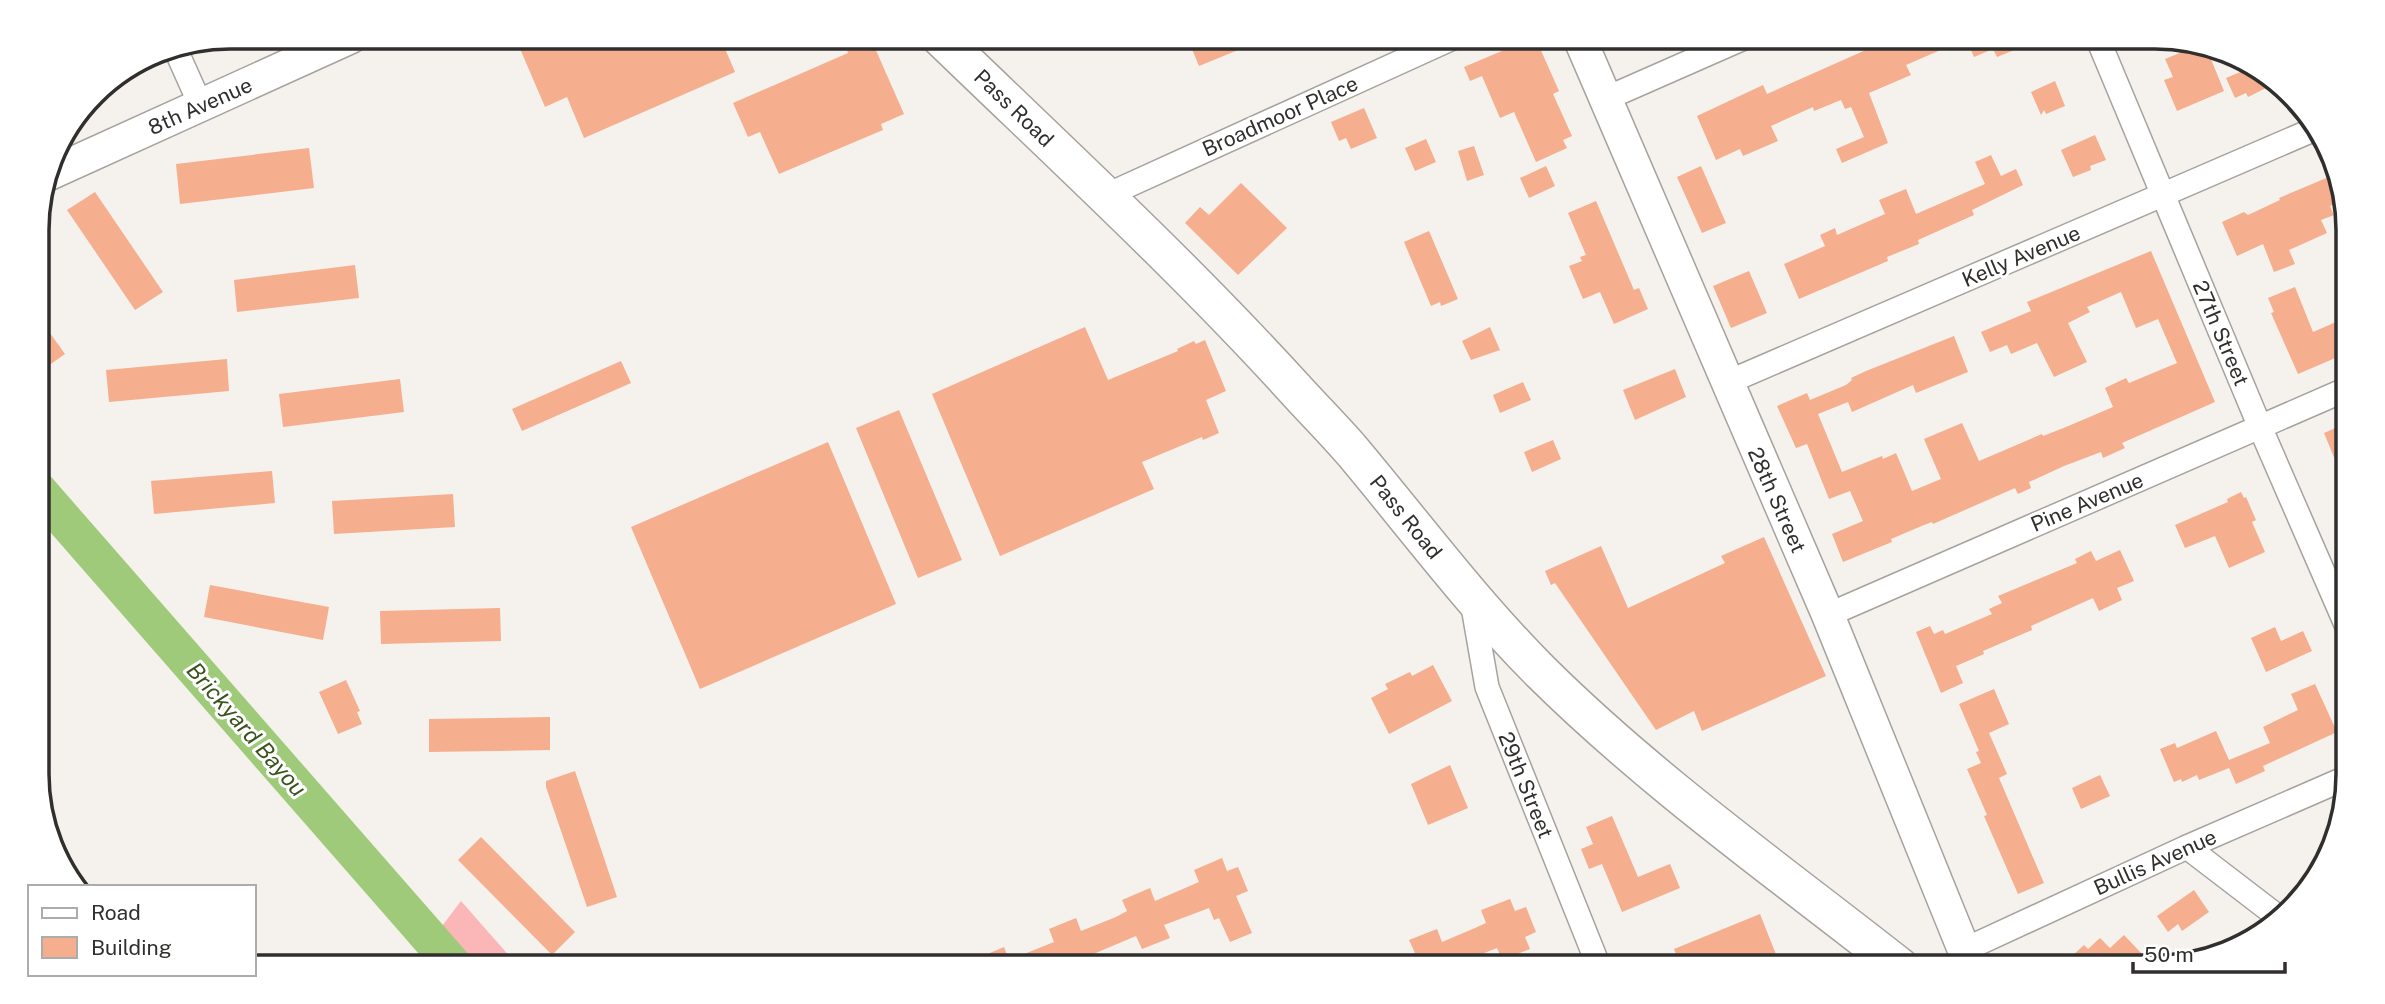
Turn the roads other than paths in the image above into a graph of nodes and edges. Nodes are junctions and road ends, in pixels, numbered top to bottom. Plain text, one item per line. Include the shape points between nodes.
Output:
1 (325, 49) edge
2 (952, 49) edge
3 (1429, 49) edge
4 (1584, 49) edge
5 (1719, 49) edge
6 (2102, 49) edge
7 (179, 57) edge
8 (1605, 99) junction
9 (201, 106) junction
10 (2307, 132) edge
11 (60, 169) edge
12 (2162, 194) junction
13 (1105, 196) junction
14 (1726, 383) junction
15 (2336, 394) edge
16 (2260, 427) junction
17 (1472, 597) junction
18 (2336, 601) edge
19 (1828, 615) junction
20 (2336, 782) edge
21 (2187, 847) junction
22 (2272, 912) edge
23 (1594, 955) edge
24 (1885, 955) edge
25 (1964, 955) edge
26 (1974, 955) edge

1 - 9 street, 8th Avenue
2 - 13 main road, Pass Road
3 - 13 street, Broadmoor Place
4 - 8 street, 28th Street
5 - 8 street
6 - 12 street, 27th Street
7 - 9 street
8 - 14 street, 28th Street
9 - 11 street, 8th Avenue
10 - 12 street, Kelly Avenue
12 - 14 street, Kelly Avenue
12 - 16 street, 27th Street
13 - 17 main road, Pass Road via 1289,382
14 - 19 street, 28th Street
15 - 16 street, Pine Avenue
16 - 18 street, 27th Street
16 - 19 street, Pine Avenue
17 - 23 street, 29th Street via 1487,687
17 - 24 main road, Pass Road via 1540,671 1609,736
19 - 25 street, 28th Street
20 - 21 street, Bullis Avenue
21 - 22 street
21 - 26 street, Bullis Avenue

